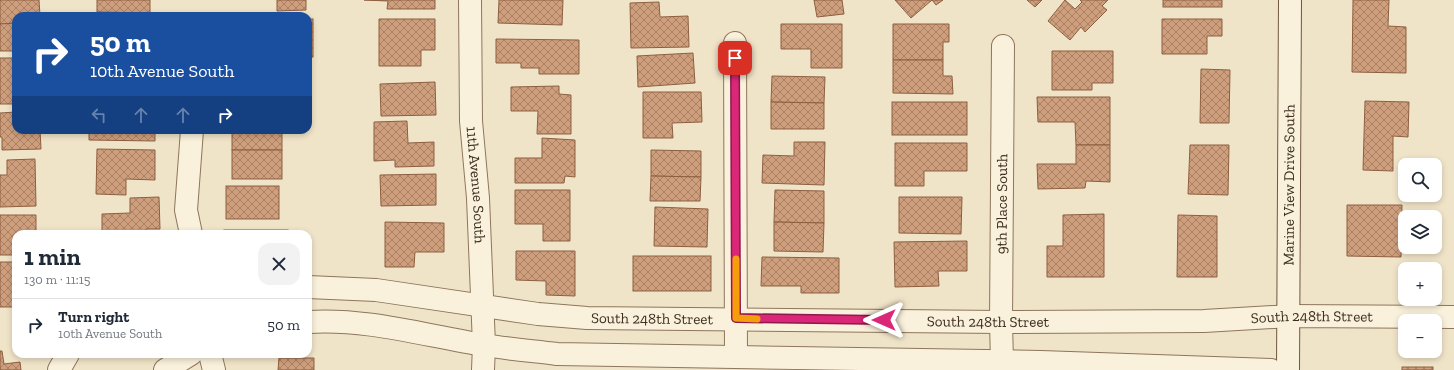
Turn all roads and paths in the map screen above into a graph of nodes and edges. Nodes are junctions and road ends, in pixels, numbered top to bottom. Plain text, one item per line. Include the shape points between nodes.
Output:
1 (470, 0) edge
2 (1290, 0) edge
3 (735, 43) dead end
4 (1003, 46) dead end
5 (192, 134) edge
6 (190, 230) edge
7 (312, 287) edge
8 (482, 305) junction
9 (1290, 316) junction
10 (1454, 317) edge
11 (736, 318) junction
12 (312, 322) edge
13 (1001, 322) junction
14 (484, 345) junction
15 (736, 357) junction
16 (66, 358) edge
17 (184, 358) edge
18 (211, 358) edge
19 (1002, 362) junction
20 (1041, 366) edge
21 (59, 370) edge
22 (165, 370) edge
23 (214, 370) edge
24 (483, 370) edge
25 (1271, 370) edge
26 (1288, 370) edge

1 - 8 street, 11th Avenue South via 471,121 478,198
2 - 9 street, Marine View Drive South
3 - 11 street
4 - 13 street, 9th Place South
5 - 6 street via 186,210
7 - 8 street, South 248th Street via 376,290
8 - 11 street, South 248th Street via 538,314 587,318
8 - 14 street, 11th Avenue South
9 - 10 street, South 248th Street
9 - 13 street, South 248th Street via 1204,321
9 - 26 street, Marine View Drive South
11 - 13 street, South 248th Street
11 - 15 street
12 - 14 street via 383,326
13 - 19 street, 9th Place South
14 - 15 street via 557,354
14 - 24 street, 11th Avenue South
15 - 19 street
16 - 21 street
17 - 22 street
18 - 23 street
19 - 20 street
20 - 25 street

